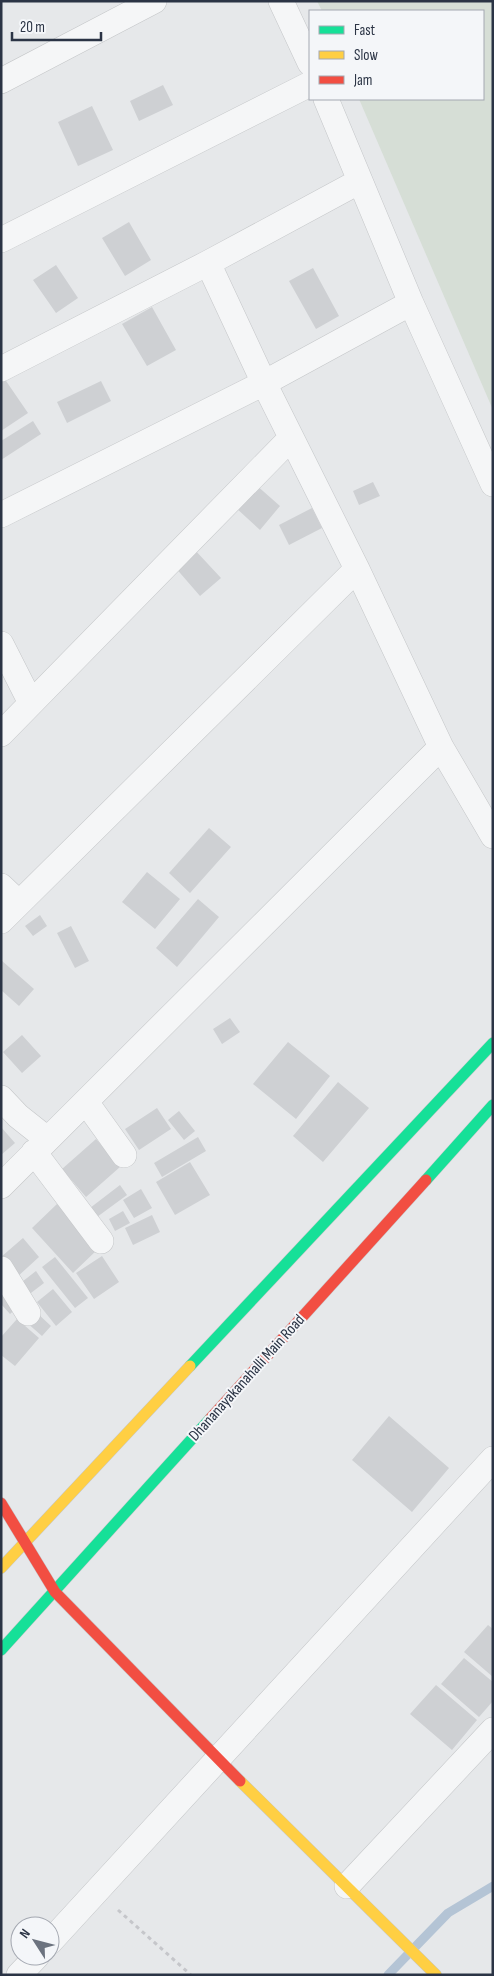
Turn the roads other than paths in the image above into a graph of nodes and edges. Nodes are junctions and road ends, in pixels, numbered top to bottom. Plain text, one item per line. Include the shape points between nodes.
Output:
1 (154, 1) edge
2 (281, 1) edge
3 (309, 61) edge
4 (1, 81) edge
5 (309, 85) edge
6 (326, 100) edge
7 (360, 181) junction
8 (1, 240) edge
9 (208, 263) junction
10 (411, 303) junction
11 (1, 369) edge
12 (264, 383) junction
13 (291, 438) junction
14 (493, 484) edge
15 (1, 515) edge
16 (357, 569) junction
17 (1, 644) edge
18 (31, 703) junction
19 (1, 734) edge
20 (441, 747) junction
21 (493, 836) edge
22 (1, 886) edge
23 (19, 904) junction
24 (1, 921) edge
25 (493, 1043) edge
26 (1, 1098) edge
27 (86, 1102) junction
28 (493, 1105) edge
29 (40, 1146) junction
30 (124, 1156) dead end
31 (1, 1186) edge
32 (102, 1241) dead end
33 (1, 1268) edge
34 (28, 1313) dead end
35 (493, 1459) edge
36 (1, 1503) edge
37 (26, 1542) junction
38 (1, 1568) edge
39 (54, 1592) junction
40 (1, 1650) edge
41 (493, 1730) edge
42 (218, 1758) junction
43 (347, 1886) junction
44 (60, 1931) edge
45 (436, 1975) edge

1 - 4 street
2 - 3 street
5 - 8 street
6 - 7 street
7 - 9 street
7 - 10 street
9 - 11 street
9 - 12 street
10 - 12 street
10 - 14 street
12 - 13 street
12 - 15 street
13 - 16 street
13 - 18 street
16 - 20 street
16 - 23 street
17 - 18 street
18 - 19 street
20 - 21 street
20 - 27 street
22 - 23 street
23 - 24 street
25 - 37 street
26 - 29 street
27 - 29 street
27 - 30 street
28 - 39 street, Dhananayakanahalli Main Road
29 - 31 street
29 - 32 street
33 - 34 street
35 - 42 street
36 - 37 street
37 - 38 street
37 - 39 street
39 - 40 street, Dhananayakanahalli Main Road
39 - 42 street
41 - 43 street
42 - 43 street
42 - 44 street
43 - 45 street

